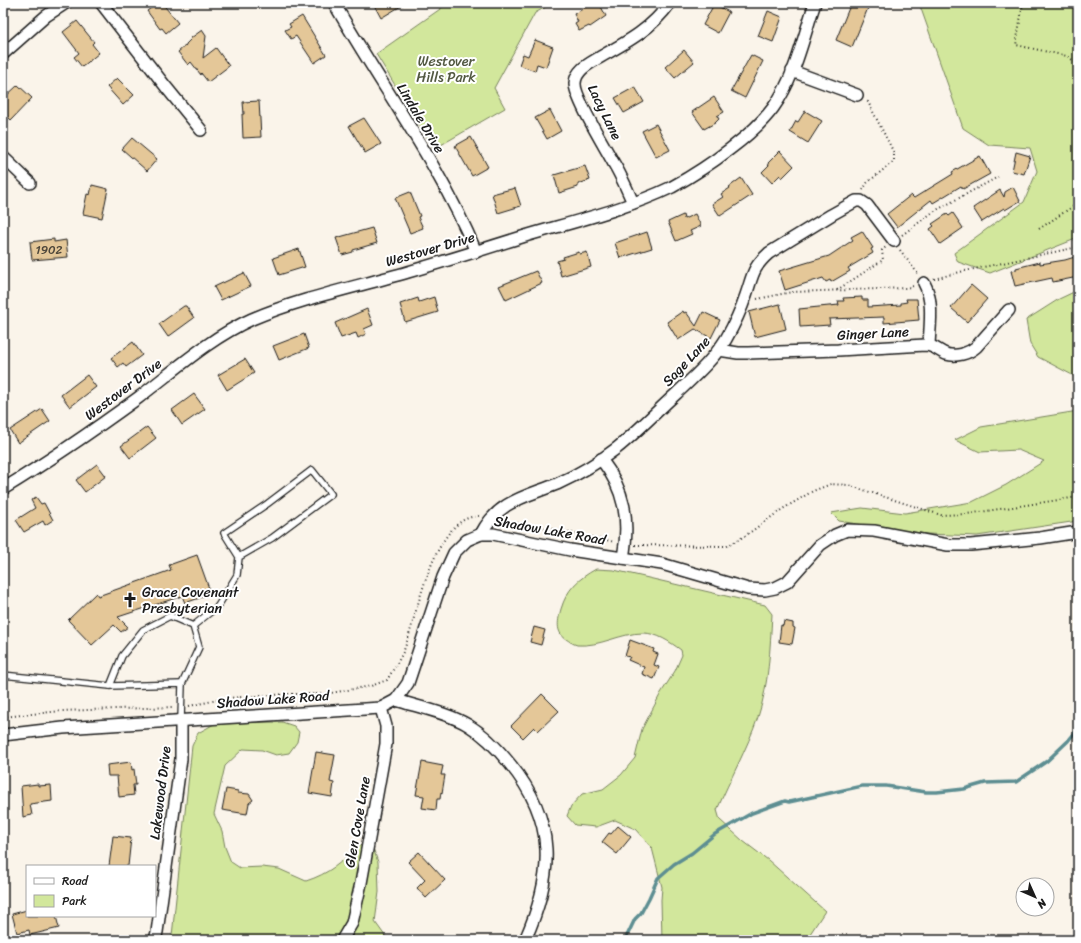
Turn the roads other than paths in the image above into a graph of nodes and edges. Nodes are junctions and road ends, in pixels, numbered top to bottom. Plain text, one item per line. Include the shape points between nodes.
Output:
1 (66, 3) edge
2 (102, 3) edge
3 (334, 3) edge
4 (670, 3) edge
5 (815, 3) edge
6 (3, 54) edge
7 (792, 71) junction
8 (857, 96) road end
9 (201, 130) dead end
10 (3, 157) edge
11 (30, 183) dead end
12 (633, 203) junction
13 (894, 241) road end
14 (476, 252) junction
15 (924, 283) road end
16 (1009, 310) dead end
17 (929, 345) junction
18 (719, 350) junction
19 (601, 459) junction
20 (3, 490) edge
21 (1078, 532) edge
22 (481, 534) junction
23 (239, 557) junction
24 (622, 558) junction
25 (193, 626) junction
26 (3, 675) edge
27 (182, 684) junction
28 (110, 686) junction
29 (396, 700) junction
30 (381, 708) junction
31 (181, 720) junction
32 (3, 735) edge
33 (155, 940) edge
34 (342, 940) edge
35 (525, 940) edge

1 - 6 street via 46,16
2 - 9 street
3 - 14 street, Lindale Drive via 431,163 453,202
4 - 12 street, Lacy Lane via 638,36 584,67 575,83 577,96
5 - 7 street, Westover Drive
7 - 8 street
7 - 12 street, Westover Drive via 773,107 760,124 744,138 685,180
10 - 11 street
12 - 14 street, Westover Drive
13 - 18 street, Sage Lane via 867,205 856,201 769,253 755,268 734,325
14 - 20 street, Westover Drive via 308,300 233,328 209,343 102,424
15 - 17 street via 929,292
16 - 17 street, Ginger Lane via 971,352 946,354
17 - 18 street, Ginger Lane via 748,353
18 - 19 street, Sage Lane via 652,417
19 - 22 street, Sage Lane via 558,483 508,504 491,518
19 - 24 street via 614,478 624,504 626,524
21 - 24 street, Shadow Lake Road via 971,545 948,545 874,531 847,530 820,545 787,582 765,590 748,589 662,564
22 - 24 street, Shadow Lake Road via 493,534
22 - 29 street, Shadow Lake Road via 467,540 454,553 443,577 408,683
23 - 23 lane via 272,538 331,494 312,470 224,533
23 - 25 lane via 237,575 218,606
25 - 27 lane via 199,646
25 - 28 lane via 170,616 144,630 122,656
26 - 28 lane
27 - 28 lane
27 - 31 lane
29 - 30 street, Shadow Lake Road
29 - 35 street via 454,718 483,735 518,773 535,801 543,827 545,875
30 - 31 street, Shadow Lake Road
30 - 34 street, Glen Cove Lane via 386,726 386,744 352,923
31 - 32 street, Shadow Lake Road
31 - 33 street, Lakewood Drive via 181,759

